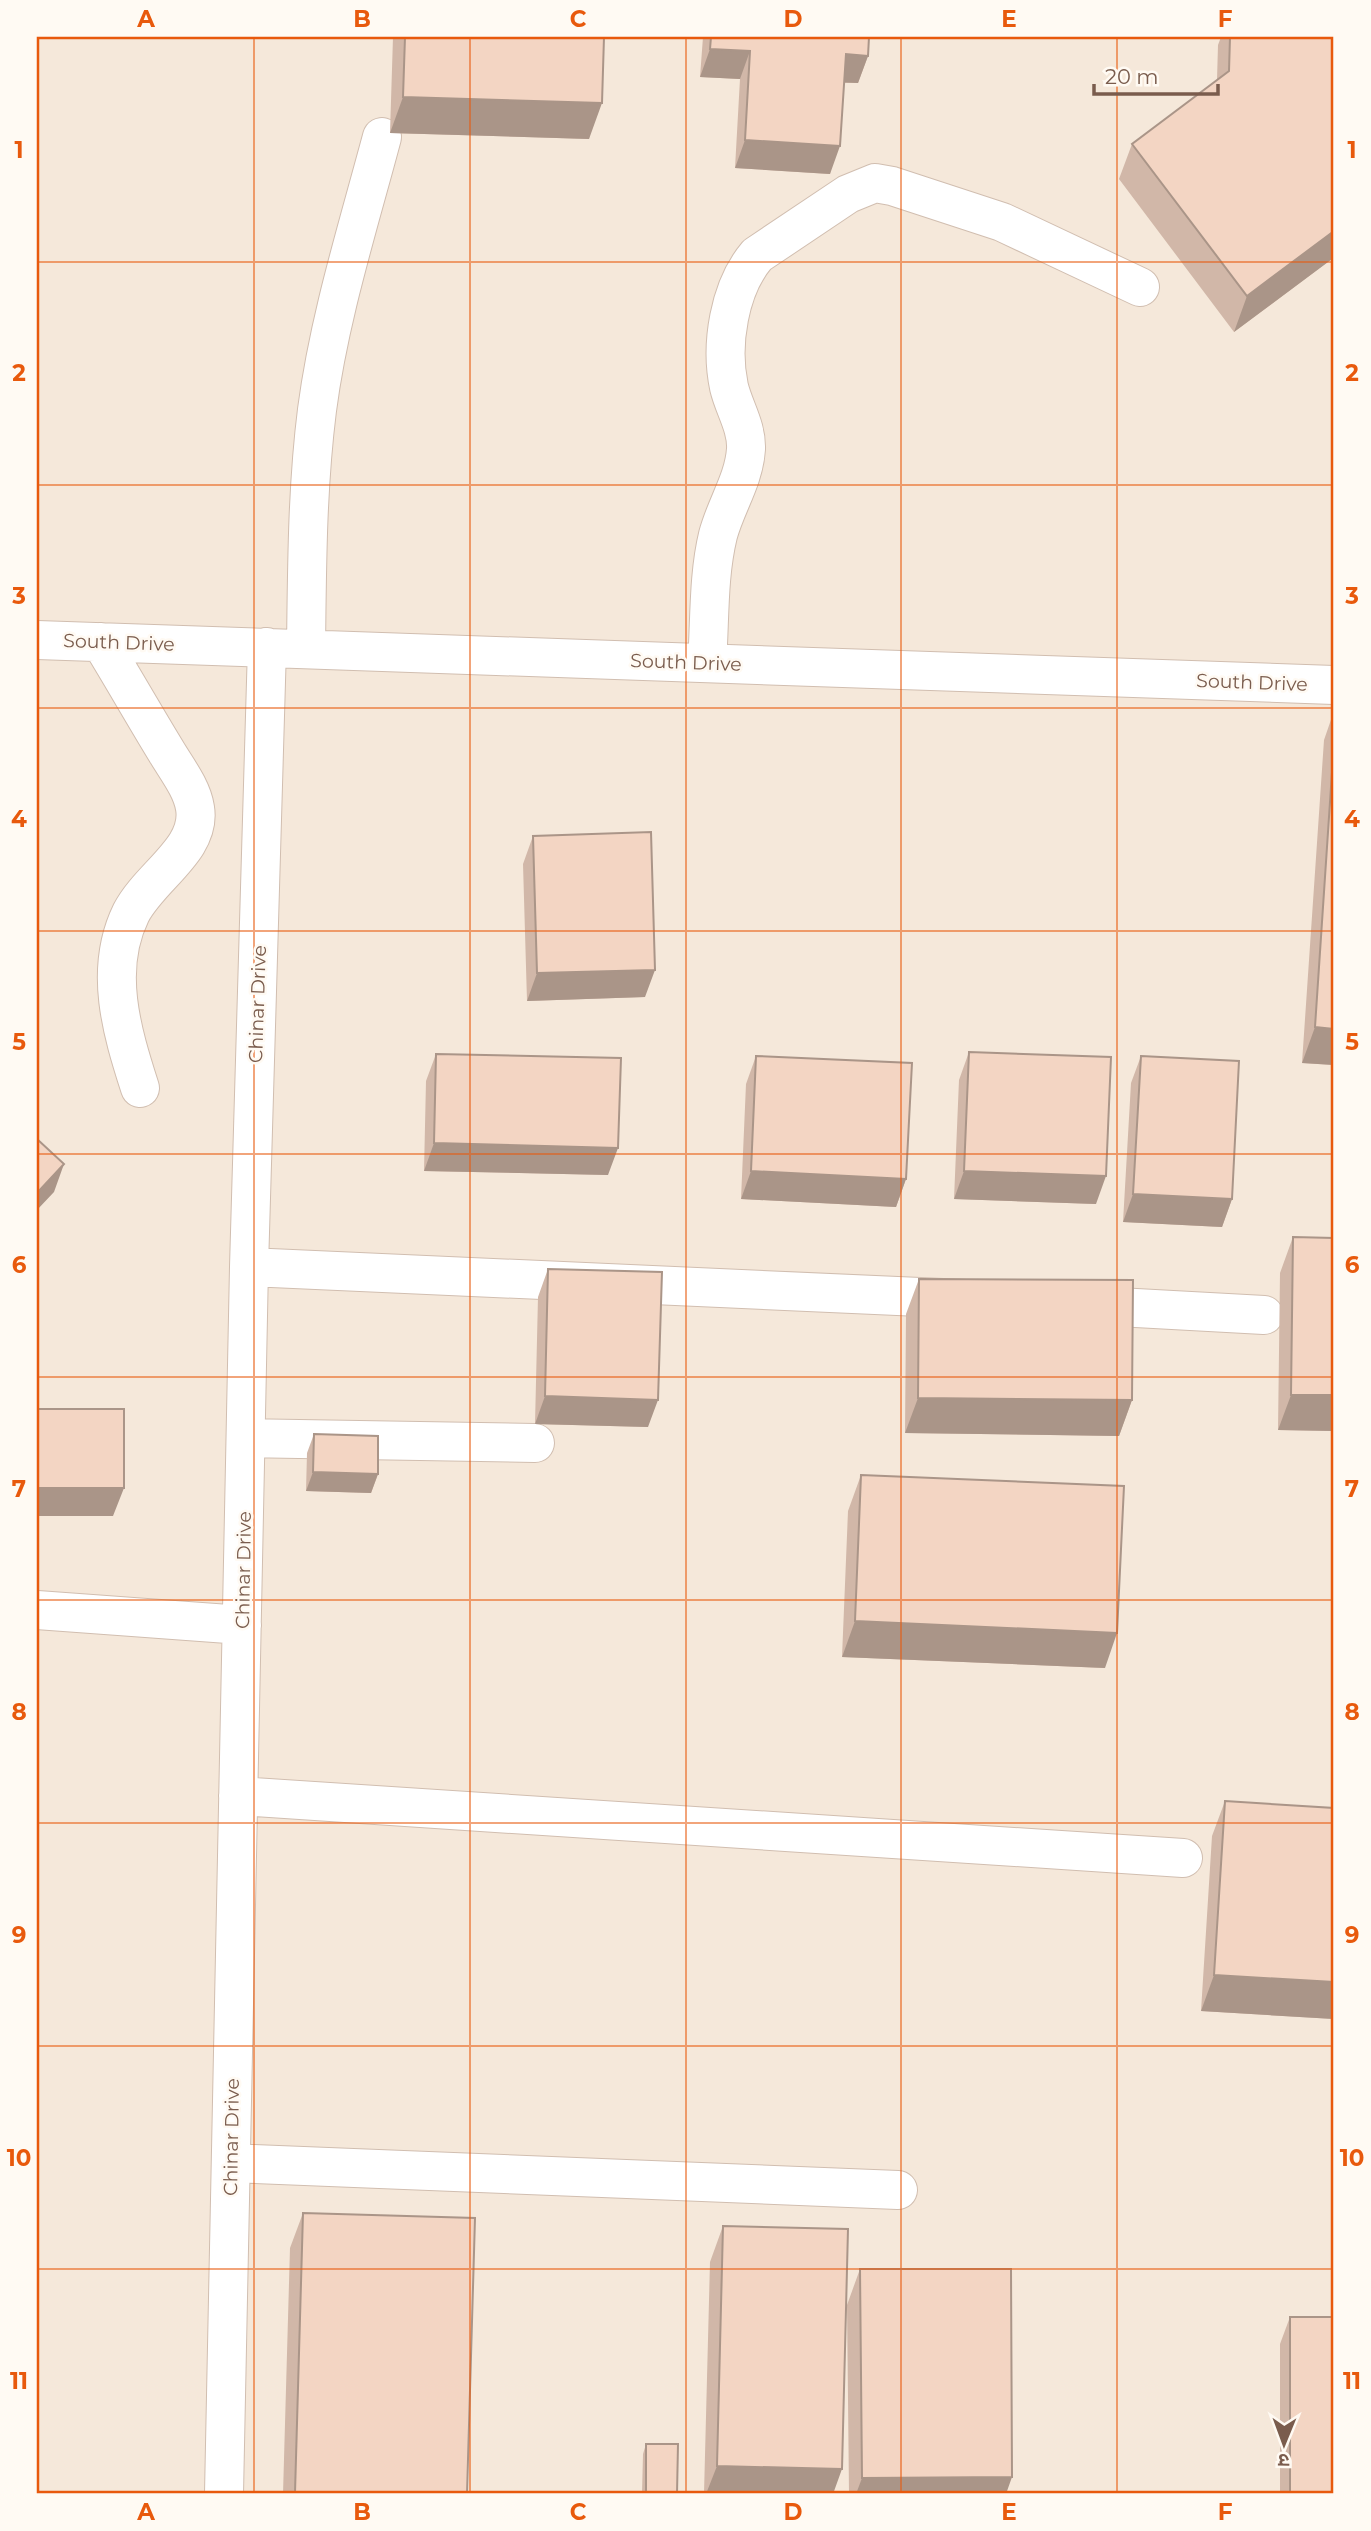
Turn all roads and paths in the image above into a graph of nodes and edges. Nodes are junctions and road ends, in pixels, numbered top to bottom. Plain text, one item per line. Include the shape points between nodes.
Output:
1 (382, 137) dead end
2 (1140, 287) dead end
3 (37, 640) edge
4 (101, 642) junction
5 (267, 646) junction
6 (306, 649) junction
7 (707, 663) junction
8 (1334, 685) edge
9 (141, 1088) dead end
10 (249, 1267) junction
11 (1001, 1301) edge
12 (1043, 1303) edge
13 (1264, 1315) dead end
14 (246, 1438) junction
15 (535, 1443) dead end
16 (37, 1610) edge
17 (242, 1625) junction
18 (238, 1796) junction
19 (1183, 1858) dead end
20 (231, 2163) junction
21 (898, 2190) dead end
22 (224, 2494) edge

1 - 6 street via 341,289 317,409 307,530
2 - 7 street via 1002,222 875,183 848,194 757,256 738,287 726,341 725,366 746,451 719,533
3 - 4 street, South Drive
4 - 5 street, South Drive
4 - 9 street via 195,807 194,832 183,851 146,887 119,949 120,1026
5 - 6 street, South Drive
5 - 10 street, Chinar Drive
6 - 7 street, South Drive
7 - 8 street, South Drive
10 - 11 street
10 - 14 street, Chinar Drive
12 - 13 street
14 - 15 street
14 - 17 street, Chinar Drive
16 - 17 street
17 - 18 street, Chinar Drive
18 - 19 street
18 - 20 street, Chinar Drive
20 - 21 street
20 - 22 street, Chinar Drive

